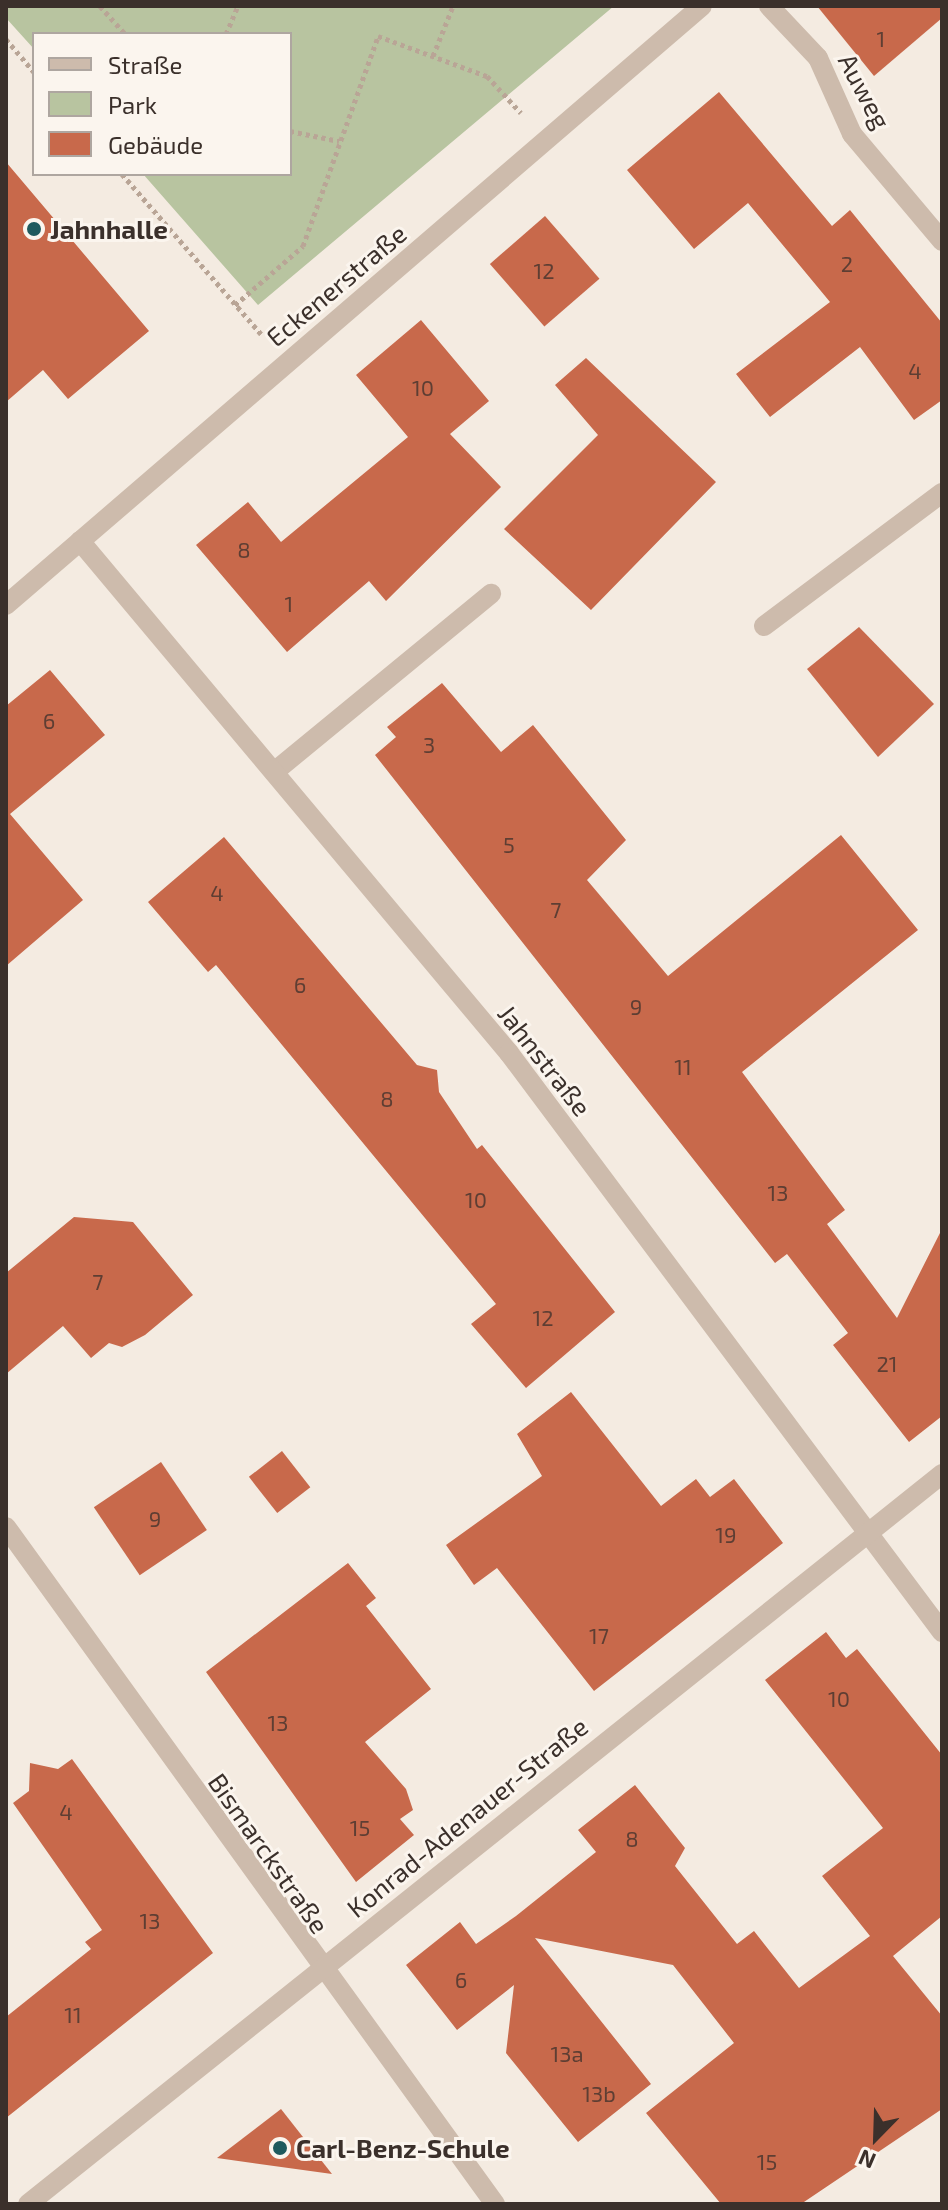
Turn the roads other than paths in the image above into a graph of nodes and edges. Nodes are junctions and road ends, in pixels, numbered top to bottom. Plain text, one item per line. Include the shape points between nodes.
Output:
1 (702, 6) edge
2 (769, 6) edge
3 (942, 241) edge
4 (942, 493) edge
5 (80, 541) junction
6 (491, 594) dead end
7 (6, 605) edge
8 (764, 626) dead end
9 (274, 772) junction
10 (942, 1474) edge
11 (6, 1527) edge
12 (866, 1533) junction
13 (942, 1632) edge
14 (319, 1969) junction
15 (28, 2204) edge
16 (495, 2204) edge

1 - 5 street, Eckenerstraße
2 - 3 street, Auweg via 818,58 852,134
4 - 8 street
5 - 7 street, Eckenerstraße
5 - 9 street, Jahnstraße
6 - 9 street
9 - 12 street, Jahnstraße via 509,1053
10 - 12 street, Konrad-Adenauer-Straße
11 - 14 street, Bismarckstraße
12 - 13 street, Jahnstraße
12 - 14 street, Konrad-Adenauer-Straße
14 - 15 street, Konrad-Adenauer-Straße
14 - 16 street, Bismarckstraße

